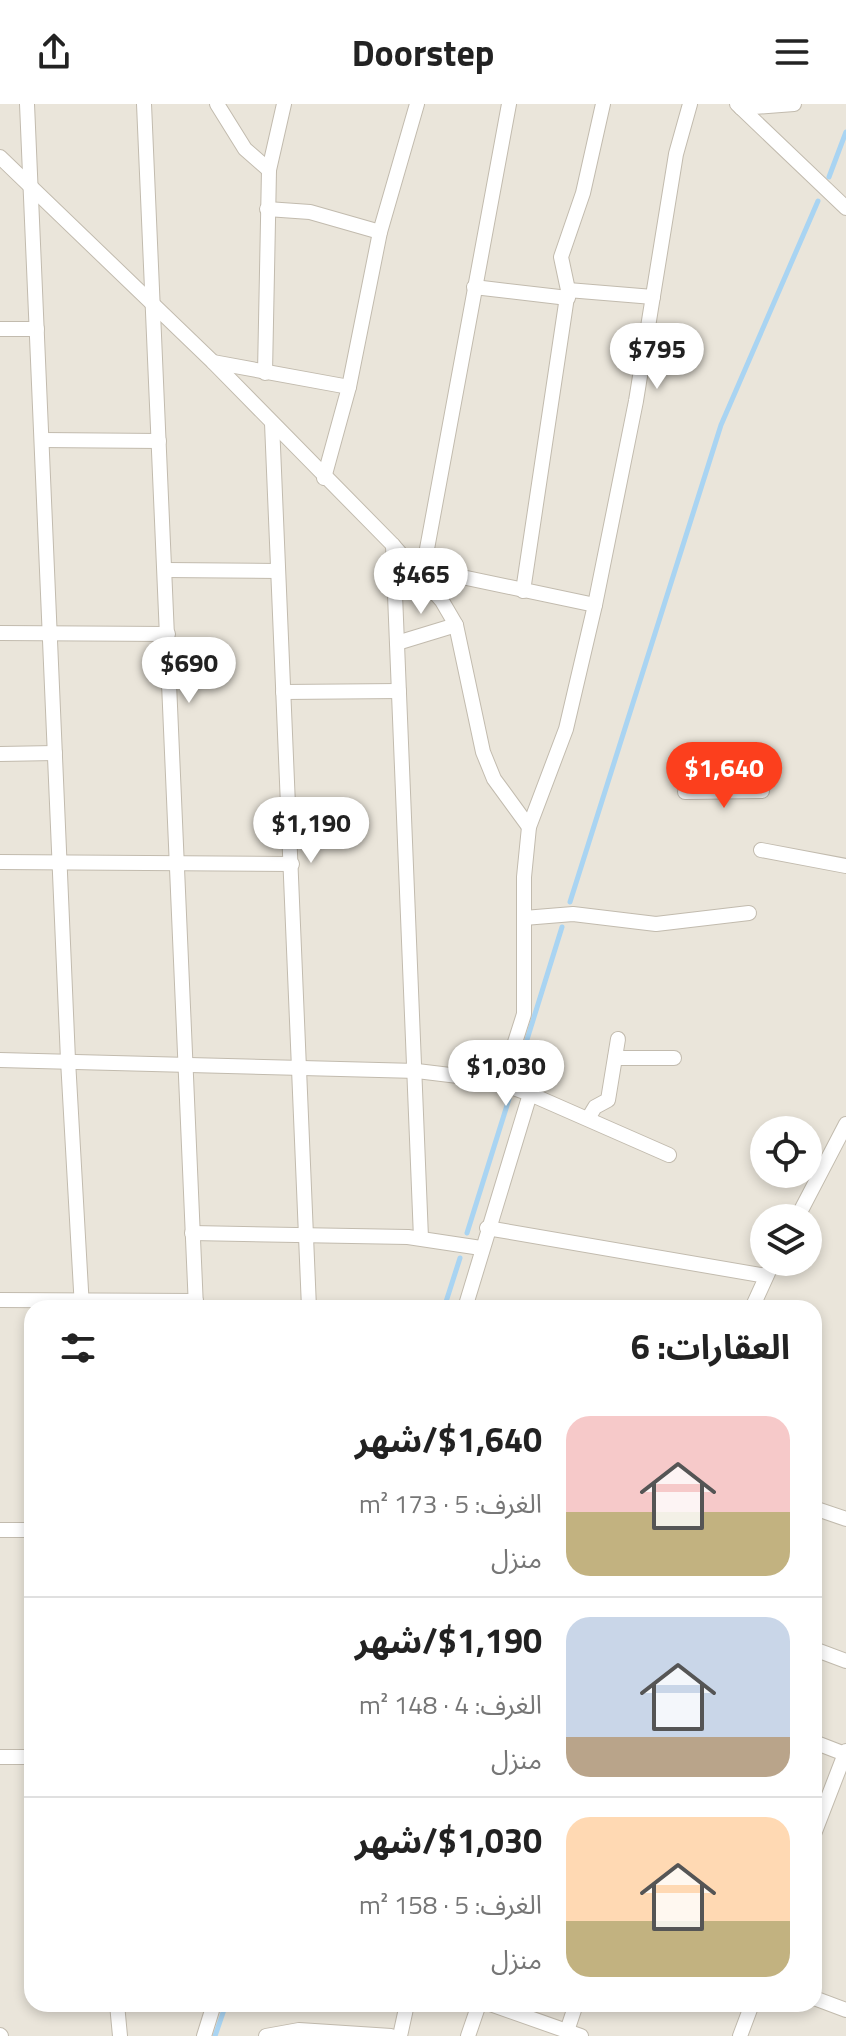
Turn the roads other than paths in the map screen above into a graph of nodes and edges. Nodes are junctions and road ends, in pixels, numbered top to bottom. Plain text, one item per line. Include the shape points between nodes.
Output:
1 (27, 104) edge
2 (144, 104) edge
3 (217, 104) edge
4 (284, 104) edge
5 (417, 104) edge
6 (509, 104) edge
7 (603, 104) edge
8 (690, 104) edge
9 (794, 104) edge
10 (739, 106) edge
11 (0, 157) edge
12 (269, 170) junction
13 (31, 187) junction
14 (846, 208) edge
15 (267, 209) junction
16 (380, 232) junction
17 (474, 287) junction
18 (568, 294) junction
19 (653, 297) junction
20 (153, 305) junction
21 (0, 329) edge
22 (37, 329) junction
23 (213, 362) junction
24 (265, 373) junction
25 (349, 387) junction
26 (272, 423) junction
27 (43, 440) junction
28 (159, 441) junction
29 (324, 478) junction
30 (393, 545) junction
31 (166, 570) junction
32 (278, 571) junction
33 (423, 573) junction
34 (523, 591) junction
35 (595, 605) junction
36 (456, 625) junction
37 (0, 633) edge
38 (50, 633) junction
39 (168, 634) junction
40 (397, 643) junction
41 (399, 691) junction
42 (283, 692) junction
43 (55, 753) junction
44 (0, 754) edge
45 (762, 791) dead end
46 (685, 792) dead end
47 (529, 827) junction
48 (761, 850) dead end
49 (0, 862) edge
50 (60, 863) junction
51 (175, 863) junction
52 (292, 864) junction
53 (846, 866) edge
54 (749, 913) dead end
55 (524, 918) junction
56 (618, 1039) dead end
57 (615, 1058) junction
58 (674, 1058) dead end
59 (0, 1060) edge
60 (68, 1060) junction
61 (184, 1064) junction
62 (300, 1066) junction
63 (417, 1071) junction
64 (502, 1083) junction
65 (530, 1094) junction
66 (589, 1117) junction
67 (846, 1124) edge
68 (669, 1155) dead end
69 (804, 1204) edge
70 (487, 1228) junction
71 (192, 1233) junction
72 (306, 1235) junction
73 (421, 1238) junction
74 (481, 1248) junction
75 (750, 1273) edge
76 (766, 1276) edge
77 (0, 1300) edge
78 (82, 1300) edge
79 (196, 1300) edge
80 (309, 1300) edge
81 (467, 1300) edge
82 (756, 1300) edge
83 (24, 1301) edge
84 (822, 1511) edge
85 (846, 1519) edge
86 (0, 1530) edge
87 (24, 1530) edge
88 (822, 1652) edge
89 (846, 1661) edge
90 (822, 1744) edge
91 (846, 1752) edge
92 (0, 1757) edge
93 (24, 1757) edge
94 (822, 1812) edge
95 (822, 2001) edge
96 (846, 2010) edge
97 (118, 2012) edge
98 (212, 2012) edge
99 (405, 2012) edge
100 (476, 2012) edge
101 (512, 2012) edge
102 (575, 2012) edge
103 (749, 2012) edge
104 (574, 2034) edge
105 (120, 2036) edge
106 (204, 2036) edge
107 (266, 2036) edge
108 (391, 2036) edge
109 (400, 2036) edge
110 (468, 2036) edge
111 (740, 2036) edge

1 - 13 street
2 - 20 street
3 - 12 street via 245,149
4 - 12 street
5 - 16 street
6 - 17 street
7 - 18 street via 583,193 561,257
8 - 19 street via 676,154
9 - 10 street
10 - 14 street
11 - 13 street
12 - 15 street
13 - 20 street
13 - 22 street
15 - 16 street via 310,212
15 - 24 street
16 - 25 street
17 - 18 street
17 - 33 street
18 - 19 street
18 - 34 street
19 - 35 street
20 - 23 street
20 - 28 street
21 - 22 street
22 - 27 street
23 - 24 street
23 - 26 street
24 - 25 street
25 - 29 street
26 - 29 street
26 - 32 street
27 - 28 street
27 - 38 street
28 - 31 street
29 - 30 street
30 - 33 street
30 - 40 street
31 - 32 street
31 - 39 street
32 - 42 street
33 - 34 street
33 - 36 street
34 - 35 street
35 - 47 street via 566,729
36 - 40 street
36 - 47 street via 483,752 494,779
37 - 38 street
38 - 39 street
38 - 43 street
39 - 51 street
40 - 41 street
41 - 42 street
41 - 63 street
42 - 52 street
43 - 44 street
43 - 50 street
45 - 46 street
47 - 55 street
48 - 53 street
49 - 50 street
50 - 51 street
50 - 60 street
51 - 52 street
51 - 61 street
52 - 62 street
54 - 55 street via 656,924 573,914
55 - 64 street via 524,1014
56 - 57 street
57 - 58 street
57 - 66 street via 608,1100
59 - 60 street
60 - 61 street
60 - 78 street
61 - 62 street
61 - 71 street
62 - 63 street
62 - 72 street
63 - 64 street
63 - 73 street
64 - 65 street
65 - 66 street
65 - 70 street
66 - 68 street
67 - 69 street
70 - 74 street
70 - 75 street
71 - 72 street
71 - 79 street
72 - 73 street
72 - 80 street
73 - 74 street
74 - 81 street
76 - 82 street
77 - 83 street
84 - 85 street
86 - 87 street
88 - 89 street
90 - 91 street
91 - 94 street
92 - 93 street
95 - 96 street
97 - 105 street
98 - 106 street
99 - 109 street
100 - 110 street
101 - 104 street
102 - 104 street
103 - 111 street
107 - 108 street via 299,2030

